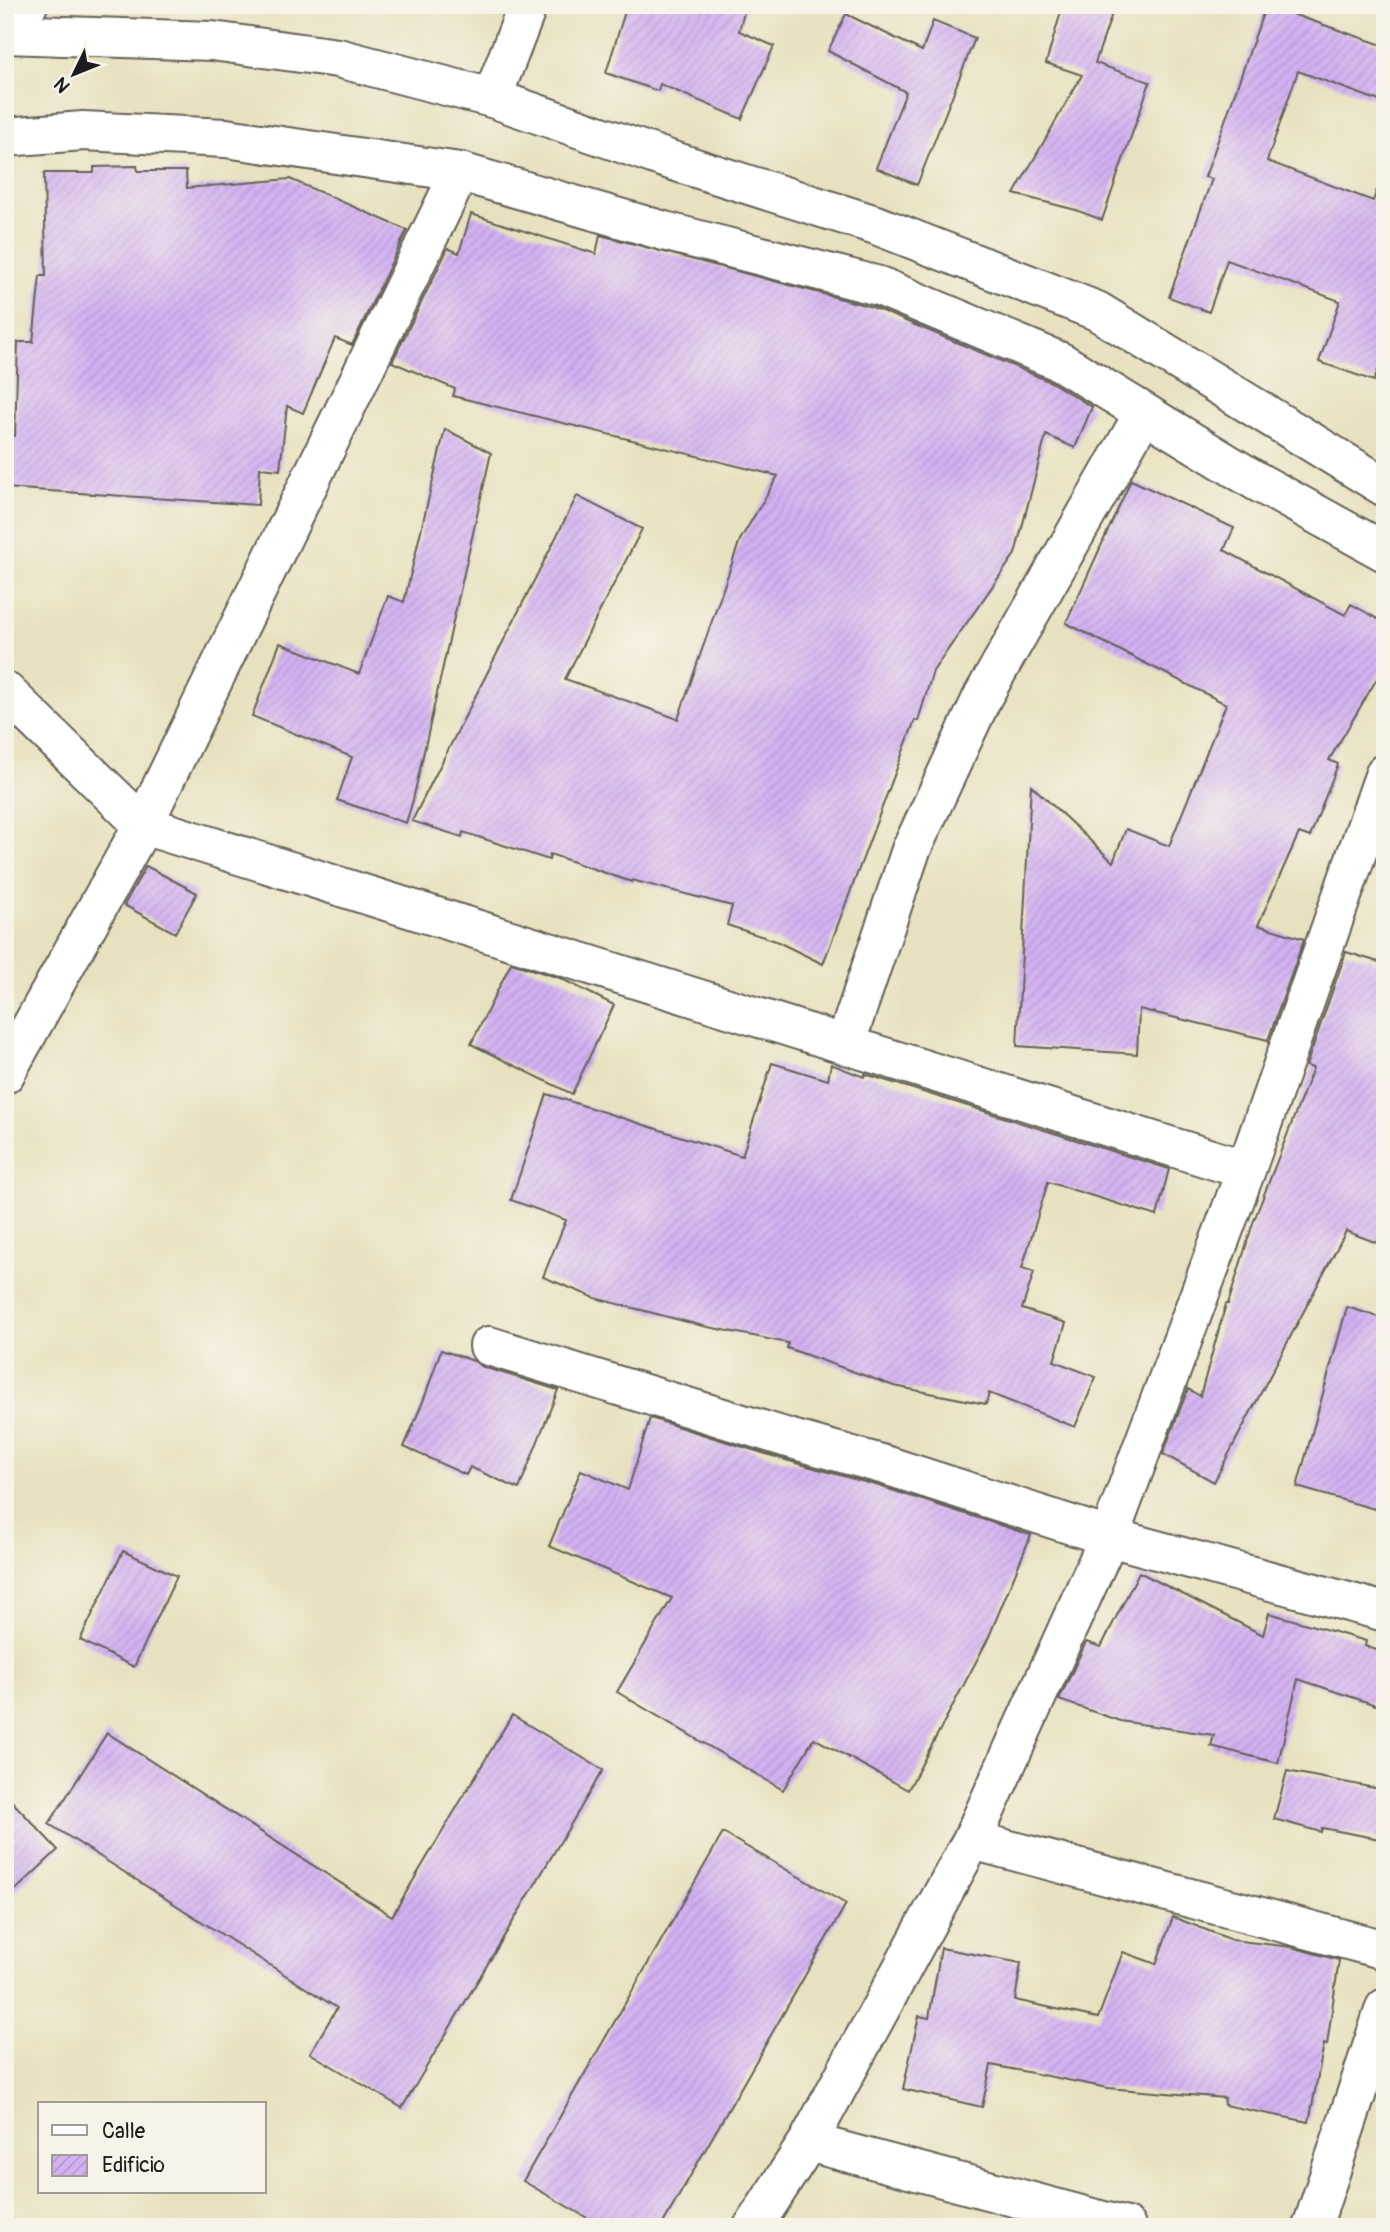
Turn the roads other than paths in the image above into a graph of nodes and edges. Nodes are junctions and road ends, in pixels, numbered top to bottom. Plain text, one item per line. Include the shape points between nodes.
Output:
1 (29, 5) edge
2 (528, 5) edge
3 (5, 26) edge
4 (5, 34) edge
5 (492, 98) junction
6 (5, 138) edge
7 (460, 172) junction
8 (1144, 413) junction
9 (1383, 480) edge
10 (1385, 552) edge
11 (5, 691) edge
12 (1385, 773) edge
13 (143, 825) junction
14 (845, 1045) junction
15 (5, 1074) edge
16 (1246, 1170) junction
17 (489, 1346) dead end
18 (1109, 1538) junction
19 (1385, 1612) edge
20 (972, 1840) junction
21 (1385, 1950) edge
22 (1385, 2008) edge
23 (808, 2142) junction
24 (753, 2227) edge
25 (1126, 2227) edge
26 (1312, 2227) edge

1 - 3 street
2 - 5 street
4 - 5 street via 212,41 338,58
5 - 9 street via 876,225 1097,311
6 - 7 street via 83,131 226,138
7 - 8 street via 879,286 1061,362
7 - 13 street
8 - 10 street
8 - 14 street via 983,696 911,850
11 - 13 street
12 - 16 street
13 - 14 street
13 - 15 street
14 - 16 street
16 - 18 street
17 - 18 street
18 - 19 street
18 - 20 street
20 - 21 street
20 - 23 street
22 - 26 street
23 - 24 street
23 - 25 street

